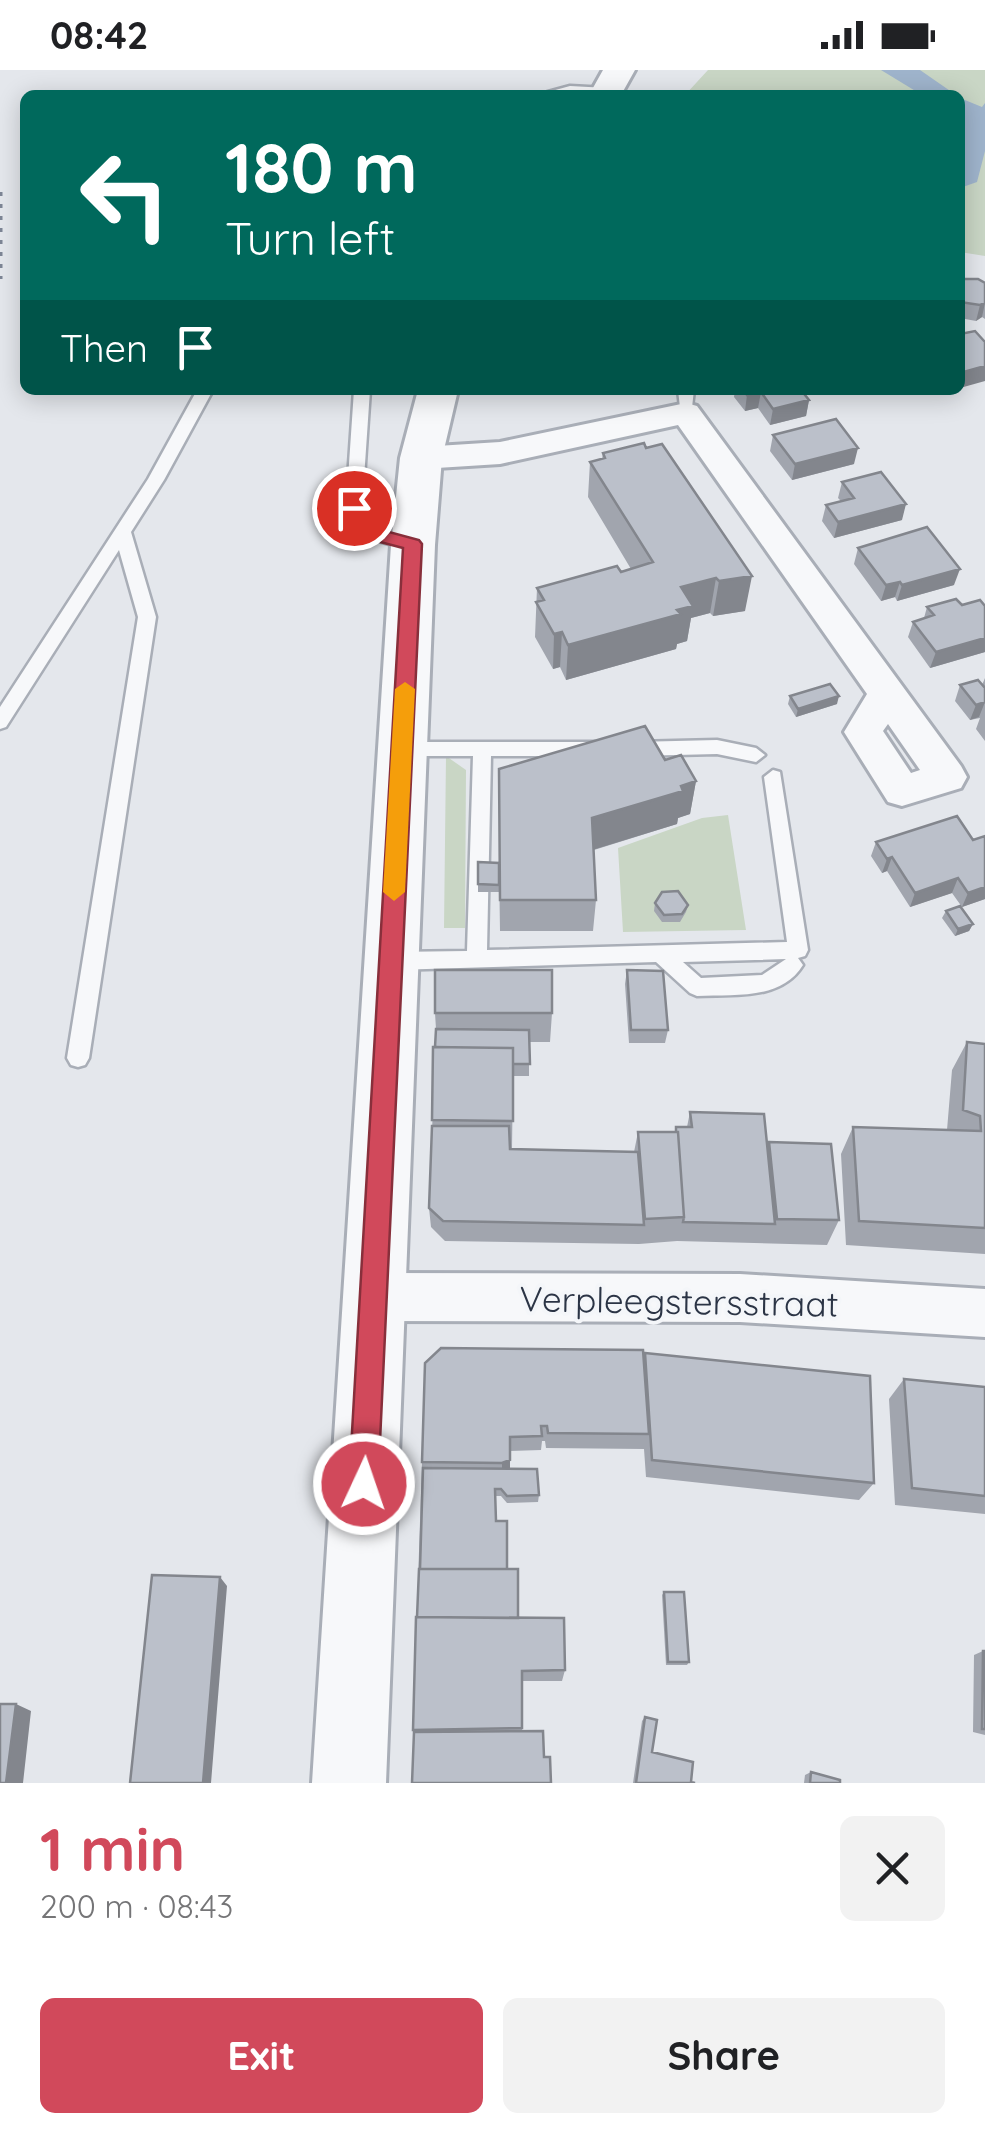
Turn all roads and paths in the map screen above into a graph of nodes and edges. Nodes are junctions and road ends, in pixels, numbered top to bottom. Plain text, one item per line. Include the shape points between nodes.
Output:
1 (611, 86) edge
2 (570, 90) edge
3 (202, 395) edge
4 (362, 395) edge
5 (437, 395) edge
6 (686, 402) edge
7 (422, 458) junction
8 (122, 531) junction
9 (413, 544) junction
10 (886, 694) dead end
11 (0, 722) edge
12 (402, 749) junction
13 (482, 749) junction
14 (756, 756) dead end
15 (772, 777) dead end
16 (660, 954) junction
17 (477, 960) junction
18 (390, 961) junction
19 (793, 964) dead end
20 (78, 1058) dead end
21 (372, 1297) junction
22 (985, 1313) edge
23 (349, 1783) edge

1 - 2 lane
3 - 8 lane
4 - 9 lane via 354,508 368,532
5 - 7 street
6 - 7 street via 500,454
6 - 10 street
7 - 9 street
8 - 11 lane
8 - 20 lane via 147,617
9 - 12 street
12 - 13 lane
12 - 18 street
13 - 14 lane via 717,747
13 - 17 lane
15 - 16 lane via 798,950
16 - 17 lane
16 - 19 lane via 697,987 766,984
17 - 18 lane
18 - 21 street
21 - 22 street, Verpleegstersstraat via 740,1298
21 - 23 street

